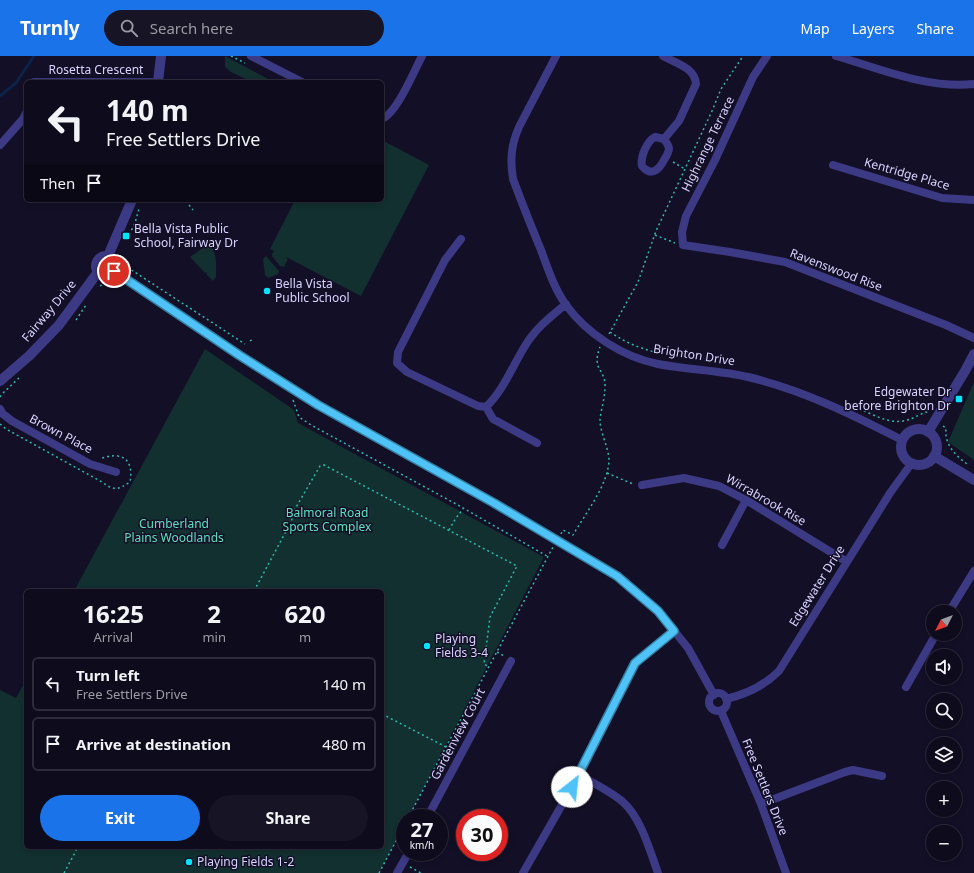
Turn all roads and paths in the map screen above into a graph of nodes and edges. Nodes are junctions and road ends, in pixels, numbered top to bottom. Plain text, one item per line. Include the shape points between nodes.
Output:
1 (161, 56) edge
2 (251, 56) edge
3 (422, 56) edge
4 (556, 56) edge
5 (663, 56) edge
6 (743, 56) edge
7 (767, 56) edge
8 (836, 56) edge
9 (158, 80) edge
10 (298, 80) edge
11 (974, 84) edge
12 (24, 117) edge
13 (384, 118) edge
14 (664, 139) dead end
15 (0, 145) edge
16 (669, 160) dead end
17 (834, 165) dead end
18 (685, 169) junction
19 (974, 200) edge
20 (136, 203) edge
21 (189, 205) dead end
22 (193, 210) dead end
23 (655, 235) junction
24 (461, 239) dead end
25 (124, 244) dead end
26 (682, 245) junction
27 (121, 251) dead end
28 (108, 256) junction
29 (114, 271) junction
30 (98, 272) junction
31 (116, 283) dead end
32 (100, 287) dead end
33 (566, 304) junction
34 (86, 306) dead end
35 (73, 323) dead end
36 (610, 332) dead end
37 (253, 338) dead end
38 (974, 338) edge
39 (250, 341) dead end
40 (245, 344) dead end
41 (600, 348) dead end
42 (974, 354) edge
43 (24, 374) dead end
44 (0, 381) edge
45 (288, 396) dead end
46 (0, 397) edge
47 (486, 407) junction
48 (0, 409) edge
49 (928, 432) junction
50 (902, 440) junction
51 (537, 443) dead end
52 (934, 456) junction
53 (911, 464) junction
54 (116, 472) dead end
55 (607, 473) junction
56 (974, 480) edge
57 (642, 485) joint
58 (746, 500) junction
59 (464, 509) junction
60 (449, 530) junction
61 (563, 530) dead end
62 (722, 545) dead end
63 (848, 562) junction
64 (974, 571) edge
65 (255, 589) edge
66 (953, 605) edge
67 (674, 631) junction
68 (932, 641) edge
69 (511, 661) dead end
70 (489, 667) junction
71 (906, 687) dead end
72 (714, 695) junction
73 (726, 699) junction
74 (721, 711) junction
75 (384, 715) edge
76 (446, 747) junction
77 (579, 775) junction
78 (882, 776) dead end
79 (761, 804) junction
80 (413, 809) edge
81 (432, 809) edge
82 (396, 841) edge
83 (77, 849) edge
84 (388, 856) junction
85 (393, 859) dead end
86 (403, 861) edge
87 (408, 866) dead end
88 (64, 873) edge
89 (379, 873) edge
90 (397, 873) edge
91 (421, 873) edge
92 (523, 873) edge
93 (658, 873) edge
94 (786, 873) edge

1 - 9 street
2 - 10 street
3 - 13 street via 395,109
4 - 33 street, Brighton Drive via 514,139 511,165 513,179 552,280
5 - 14 street via 692,72 696,78 696,84 679,121
6 - 18 path via 721,89
7 - 26 street, Highrange Terrace via 754,77 686,216
8 - 11 street via 923,81 946,85
12 - 15 street
16 - 18 path
17 - 19 street, Kentridge Place via 942,198
18 - 23 path
20 - 25 path via 135,223
20 - 28 street
21 - 22 path
23 - 26 path
23 - 36 path via 638,282
24 - 47 street via 445,260 398,352 397,363 407,372 478,406
26 - 38 street, Ravenswood Rise via 784,262
27 - 40 path via 121,262
28 - 29 street via 115,263
28 - 30 street via 97,261
29 - 30 street via 107,275
29 - 67 street via 318,405 494,503 611,573 658,611
30 - 44 street, Fairway Drive via 50,335
31 - 32 path via 111,281
33 - 47 street via 535,332 495,399
33 - 50 street, Brighton Drive via 596,335 634,356 658,364 748,377 816,399
34 - 35 path
37 - 39 path
41 - 55 path via 596,357 606,386 600,421 607,445
42 - 49 street
43 - 46 path
45 - 59 path via 294,401 299,417 311,425
47 - 51 street via 493,419
48 - 54 street, Brown Place via 12,421 31,432 90,464
49 - 50 street via 913,430
49 - 52 street via 937,446
50 - 53 street via 902,454
52 - 53 street via 927,464
52 - 56 street
53 - 63 street, Edgewater Drive
55 - 57 path
55 - 61 path via 573,535
57 - 58 street, Wirrabrook Rise via 684,478 719,486
58 - 62 street
58 - 63 street, Wirrabrook Rise
59 - 60 path
59 - 70 path via 547,556
60 - 65 path via 324,465 320,466 295,509 292,522
60 - 70 path via 517,566 490,617 484,664
63 - 73 street, Edgewater Drive via 779,671 758,688
64 - 66 street
67 - 72 street via 688,648
67 - 77 street via 635,663
68 - 71 street
69 - 81 street, Gardenview Court
70 - 76 path
72 - 73 street via 721,694
72 - 74 street via 710,707 715,711
73 - 74 street via 726,708
74 - 79 street, Free Settlers Drive
75 - 76 path
76 - 80 path
77 - 92 street
77 - 93 street via 630,808
78 - 79 street via 853,770
79 - 94 street, Free Settlers Drive
82 - 84 path
83 - 88 path
84 - 85 path
84 - 89 path
86 - 90 street
87 - 91 path

